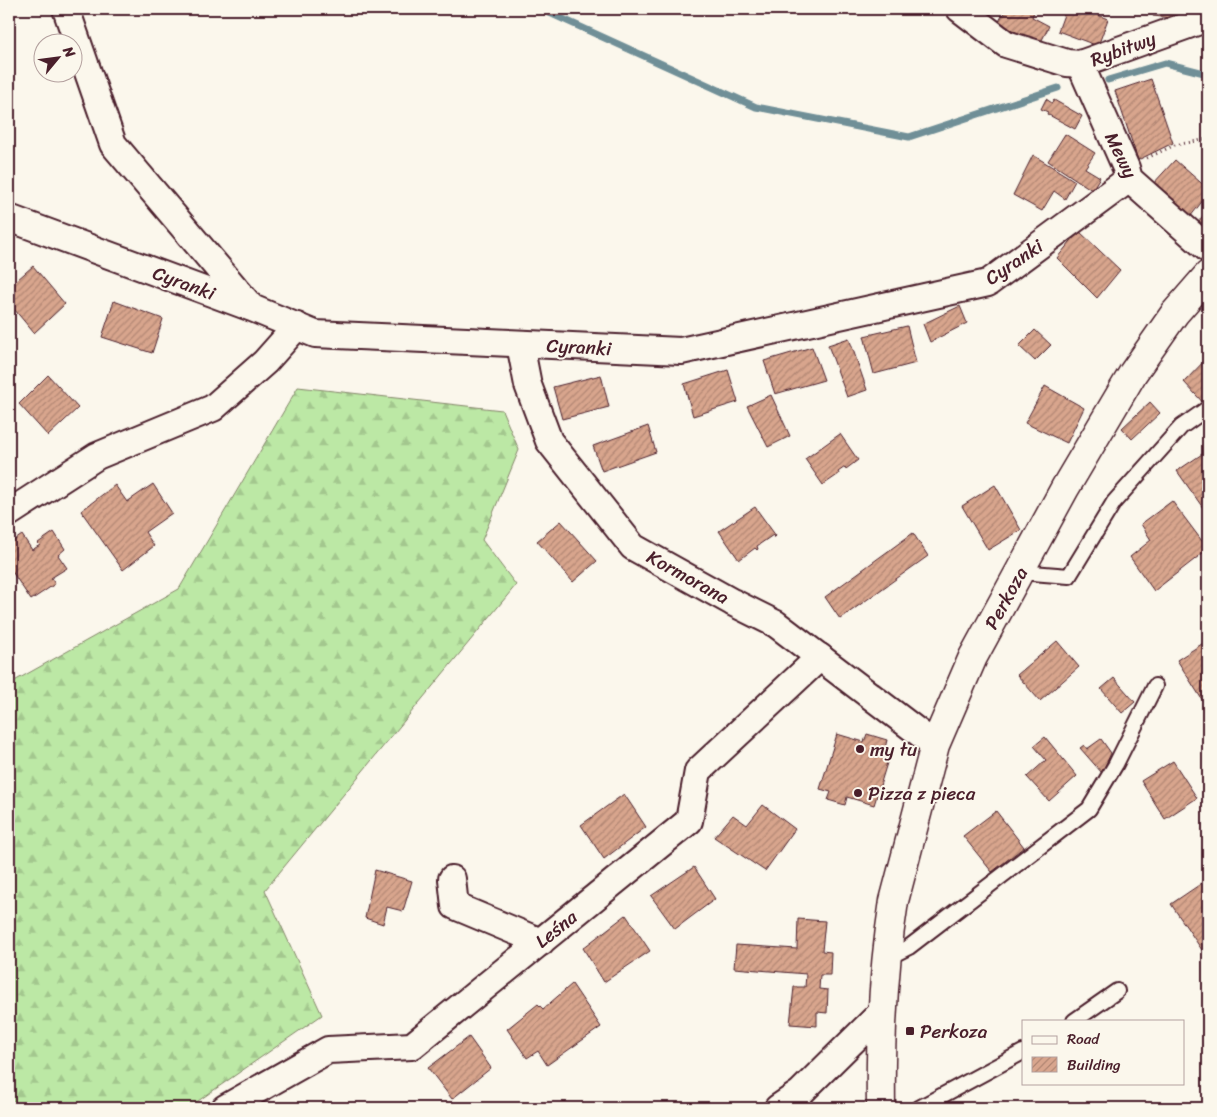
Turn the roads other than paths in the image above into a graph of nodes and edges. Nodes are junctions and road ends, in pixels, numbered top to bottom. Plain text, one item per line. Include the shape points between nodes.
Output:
1 (66, 9) edge
2 (968, 11) edge
3 (1208, 18) edge
4 (1080, 64) junction
5 (1128, 173) junction
6 (9, 218) edge
7 (1208, 249) edge
8 (1208, 274) edge
9 (252, 308) junction
10 (297, 326) junction
11 (520, 344) junction
12 (1208, 408) edge
13 (9, 513) edge
14 (1020, 572) junction
15 (820, 657) junction
16 (1155, 686) dead end
17 (935, 745) junction
18 (452, 879) dead end
19 (541, 942) junction
20 (887, 958) junction
21 (1117, 992) dead end
22 (883, 1011) junction
23 (1075, 1020) edge
24 (1022, 1053) edge
25 (807, 1101) edge
26 (225, 1108) edge
27 (778, 1108) edge
28 (881, 1108) edge
29 (919, 1108) edge

1 - 9 street via 113,144
2 - 4 street, Rybitwy via 1006,44
3 - 4 street, Rybitwy
4 - 5 street, Mewy
5 - 7 street, Mewy
5 - 11 street, Cyranki via 988,283 681,351
6 - 9 street, Cyranki
8 - 14 street, Perkoza via 1175,313 1133,373 1074,471
9 - 10 street, Cyranki
10 - 11 street, Cyranki via 315,334
10 - 13 street via 265,362 213,408 97,456
11 - 15 street, Kormorana via 528,386 549,441 633,547 776,624
12 - 14 lane via 1181,427 1114,502 1068,576
14 - 17 street, Perkoza via 973,658
15 - 17 street, Kormorana
15 - 19 street, Leśna via 698,771 689,821
16 - 20 lane via 1116,764 1089,809 908,947
17 - 20 street, Perkoza via 894,901
18 - 19 street via 455,906
19 - 26 street, Leśna via 412,1046 328,1050
20 - 22 street, Perkoza
21 - 23 lane
22 - 25 street
22 - 28 street, Perkoza
24 - 29 lane
25 - 27 street

